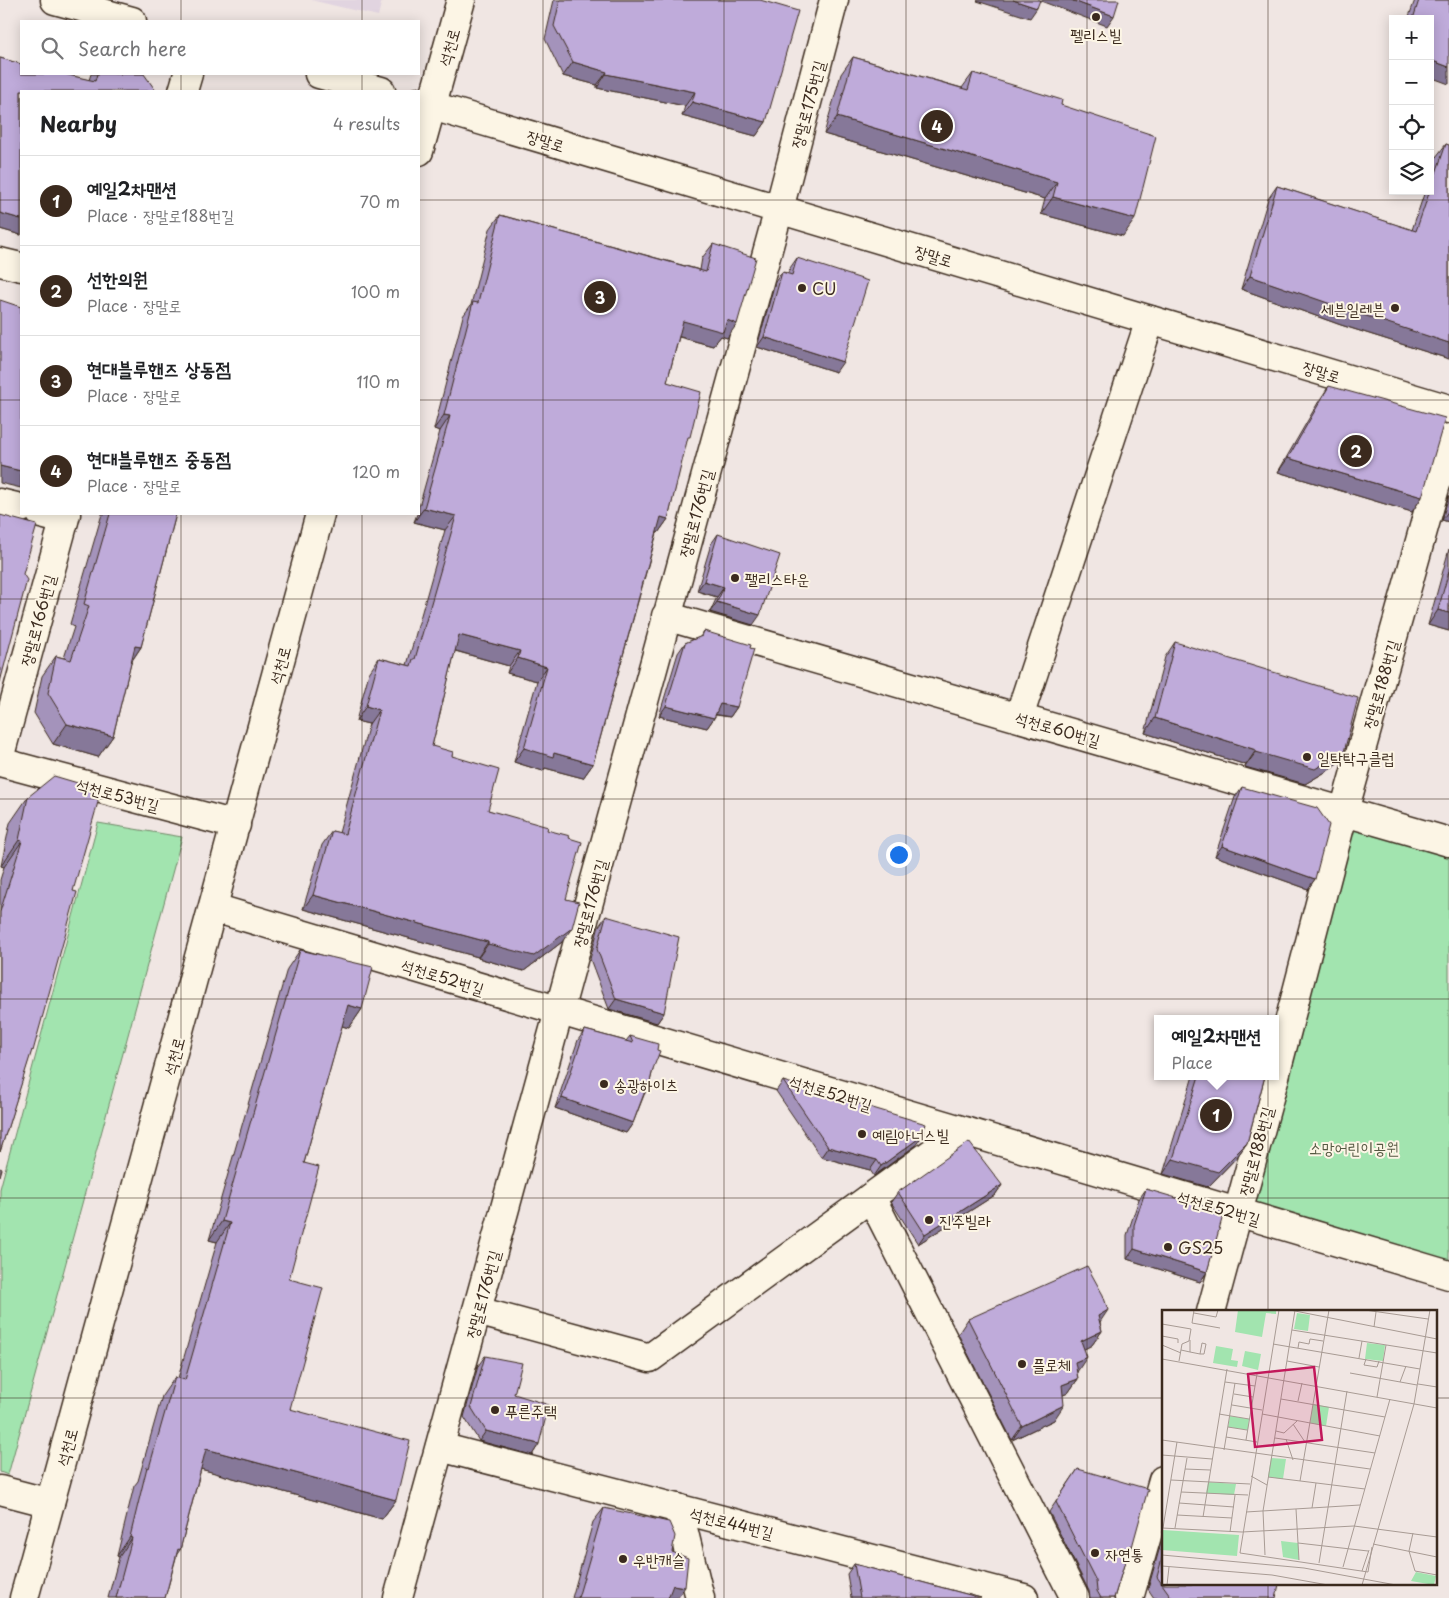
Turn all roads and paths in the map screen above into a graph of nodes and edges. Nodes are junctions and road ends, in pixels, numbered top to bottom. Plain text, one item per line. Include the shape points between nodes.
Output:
1 (55, 0) edge
2 (461, 0) edge
3 (834, 0) edge
4 (128, 20) edge
5 (188, 75) edge
6 (323, 75) edge
7 (183, 90) edge
8 (377, 90) edge
9 (425, 104) edge
10 (420, 143) edge
11 (779, 209) junction
12 (0, 262) edge
13 (20, 268) edge
14 (1150, 320) junction
15 (1449, 409) edge
16 (1449, 438) edge
17 (0, 503) edge
18 (20, 508) edge
19 (320, 515) edge
20 (57, 516) edge
21 (666, 616) junction
22 (1018, 717) junction
23 (0, 756) edge
24 (0, 762) edge
25 (1344, 811) junction
26 (236, 826) junction
27 (1449, 842) edge
28 (214, 908) junction
29 (560, 1012) junction
30 (1279, 1061) edge
31 (1274, 1080) edge
32 (962, 1131) junction
33 (871, 1197) junction
34 (1239, 1213) junction
35 (1449, 1275) edge
36 (1212, 1310) edge
37 (477, 1311) junction
38 (440, 1447) junction
39 (1162, 1483) edge
40 (0, 1490) edge
41 (50, 1503) junction
42 (678, 1508) junction
43 (24, 1598) edge
44 (398, 1598) edge
45 (700, 1598) edge
46 (1024, 1598) edge
47 (1074, 1598) edge
48 (1129, 1598) edge

1 - 4 street
2 - 9 street, 석천로
3 - 11 street, 장말로175번길
5 - 7 street
6 - 8 street
9 - 10 street, 석천로
9 - 11 street, 장말로
11 - 14 street, 장말로
11 - 21 street, 장말로176번길
12 - 13 street
14 - 15 street, 장말로
14 - 22 street
16 - 25 street, 장말로188번길
17 - 18 street
19 - 26 street, 석천로
20 - 23 street, 장말로166번길
21 - 22 street, 석천로60번길
21 - 29 street, 장말로176번길
22 - 25 street, 석천로60번길
24 - 26 street, 석천로53번길
25 - 27 street, 석천로60번길
25 - 30 street, 장말로188번길
26 - 28 street, 석천로
28 - 29 street, 석천로52번길
28 - 41 street, 석천로
29 - 32 street, 석천로52번길
29 - 37 street, 장말로176번길
31 - 34 street, 장말로188번길
32 - 33 street
32 - 34 street, 석천로52번길
33 - 37 street via 650,1358
33 - 47 street
34 - 35 street, 석천로52번길
34 - 36 street, 장말로188번길
37 - 38 street, 장말로176번길
38 - 42 street, 석천로44번길
38 - 44 street, 장말로176번길
39 - 48 street
40 - 41 street
41 - 43 street, 석천로
42 - 45 street
42 - 46 street, 석천로44번길

